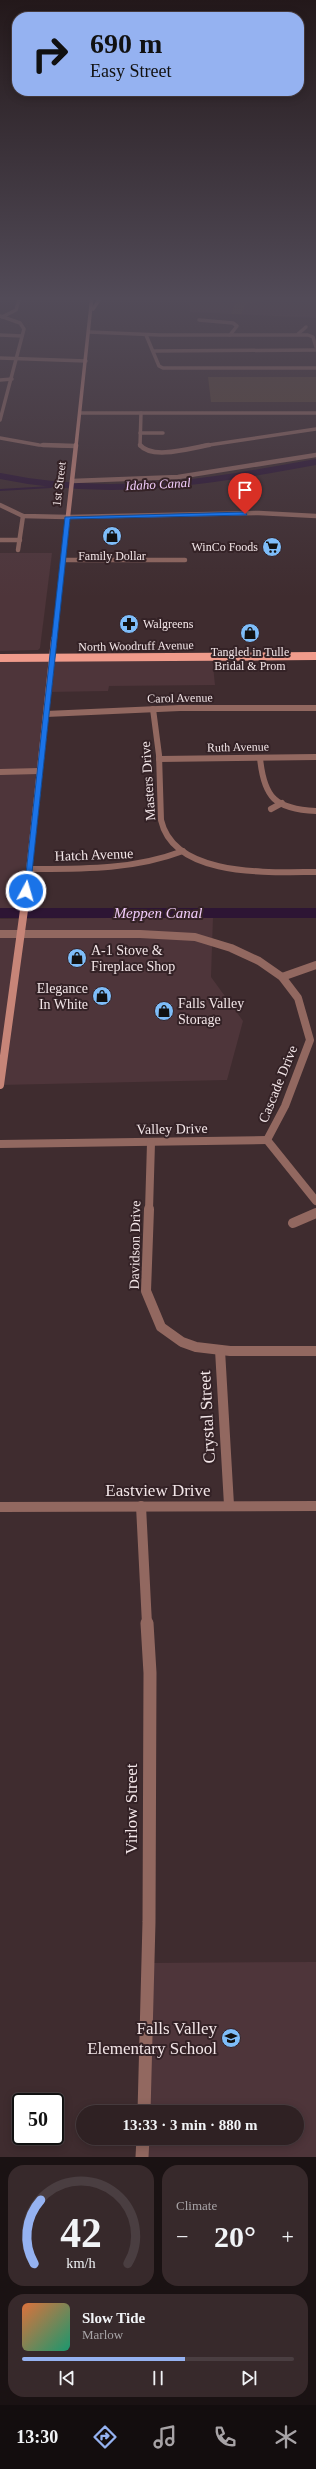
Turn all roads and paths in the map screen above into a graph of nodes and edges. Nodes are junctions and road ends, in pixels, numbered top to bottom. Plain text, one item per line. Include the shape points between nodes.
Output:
1 (82, 397) edge
2 (2, 405) edge
3 (316, 412) edge
4 (80, 413) junction
5 (141, 413) junction
6 (232, 413) junction
7 (233, 419) dead end
8 (0, 420) edge
9 (316, 429) edge
10 (140, 433) junction
11 (163, 433) dead end
12 (0, 438) edge
13 (76, 446) junction
14 (316, 454) edge
15 (72, 482) junction
16 (0, 505) edge
17 (23, 516) junction
18 (316, 516) edge
19 (67, 517) junction
20 (0, 540) edge
21 (20, 540) junction
22 (18, 550) dead end
23 (63, 560) junction
24 (184, 560) dead end
25 (316, 656) edge
26 (0, 658) edge
27 (52, 658) junction
28 (316, 708) edge
29 (153, 709) junction
30 (46, 714) junction
31 (316, 757) edge
32 (260, 758) junction
33 (159, 759) junction
34 (39, 771) junction
35 (0, 772) edge
36 (282, 803) junction
37 (271, 810) dead end
38 (316, 812) edge
39 (183, 851) junction
40 (29, 869) junction
41 (316, 872) edge
42 (0, 934) edge
43 (22, 934) junction
44 (316, 965) edge
45 (282, 977) junction
46 (313, 1040) edge
47 (0, 1085) edge
48 (267, 1140) junction
49 (151, 1143) junction
50 (0, 1144) edge
51 (316, 1201) edge
52 (316, 1214) edge
53 (293, 1223) dead end
54 (220, 1350) junction
55 (316, 1351) edge
56 (228, 1505) junction
57 (141, 1506) junction
58 (316, 1506) edge
59 (0, 1507) edge
60 (144, 2105) edge
61 (143, 2145) edge
62 (142, 2157) edge

1 - 4 main road, 1st Street
2 - 8 street
3 - 6 street
4 - 5 street
4 - 13 main road, 1st Street
5 - 6 street
5 - 10 street
6 - 7 street
9 - 10 street via 161,453 142,448
10 - 11 street
12 - 13 street via 39,445
13 - 15 main road, 1st Street
14 - 15 street via 178,477
15 - 19 main road, 1st Street
16 - 17 street via 11,513
17 - 19 street
17 - 21 street
18 - 19 street via 259,513
19 - 23 main road, 1st Street
20 - 21 street
21 - 22 street
23 - 24 street
23 - 27 main road, 1st Street
25 - 27 main road, North Woodruff Avenue
26 - 27 main road, North Woodruff Avenue
27 - 30 main road, 1st Street
28 - 29 street, Carol Avenue
29 - 30 street, Carol Avenue
29 - 33 street, Masters Drive
30 - 34 main road, 1st Street
31 - 32 street, Ruth Avenue
32 - 33 street, Ruth Avenue
32 - 36 street via 267,793
33 - 39 street, Masters Drive via 160,813 163,827 171,841
34 - 35 street
34 - 40 main road, 1st Street
36 - 37 street
36 - 38 street
39 - 40 street, Hatch Avenue via 166,859 129,868
39 - 41 street, Masters Drive via 212,864 240,870
40 - 43 main road, 1st Street
42 - 43 street, Cascade Drive
43 - 45 street, Cascade Drive via 140,934 195,937 231,948 259,961
43 - 47 main road, 1st Street
44 - 45 street
45 - 46 street, Cascade Drive via 298,998
46 - 48 street, Cascade Drive via 285,1106
48 - 49 street, Valley Drive
48 - 51 street
49 - 50 street, Valley Drive
49 - 54 street, Davidson Drive via 146,1291 161,1327 182,1342 196,1347
52 - 53 street
54 - 55 street, Davidson Drive
54 - 56 street, Crystal Street
56 - 57 street, Eastview Drive
56 - 58 street, Eastview Drive
57 - 59 street, Eastview Drive
57 - 60 street, Virlow Street via 150,1673 149,1922
61 - 62 street

